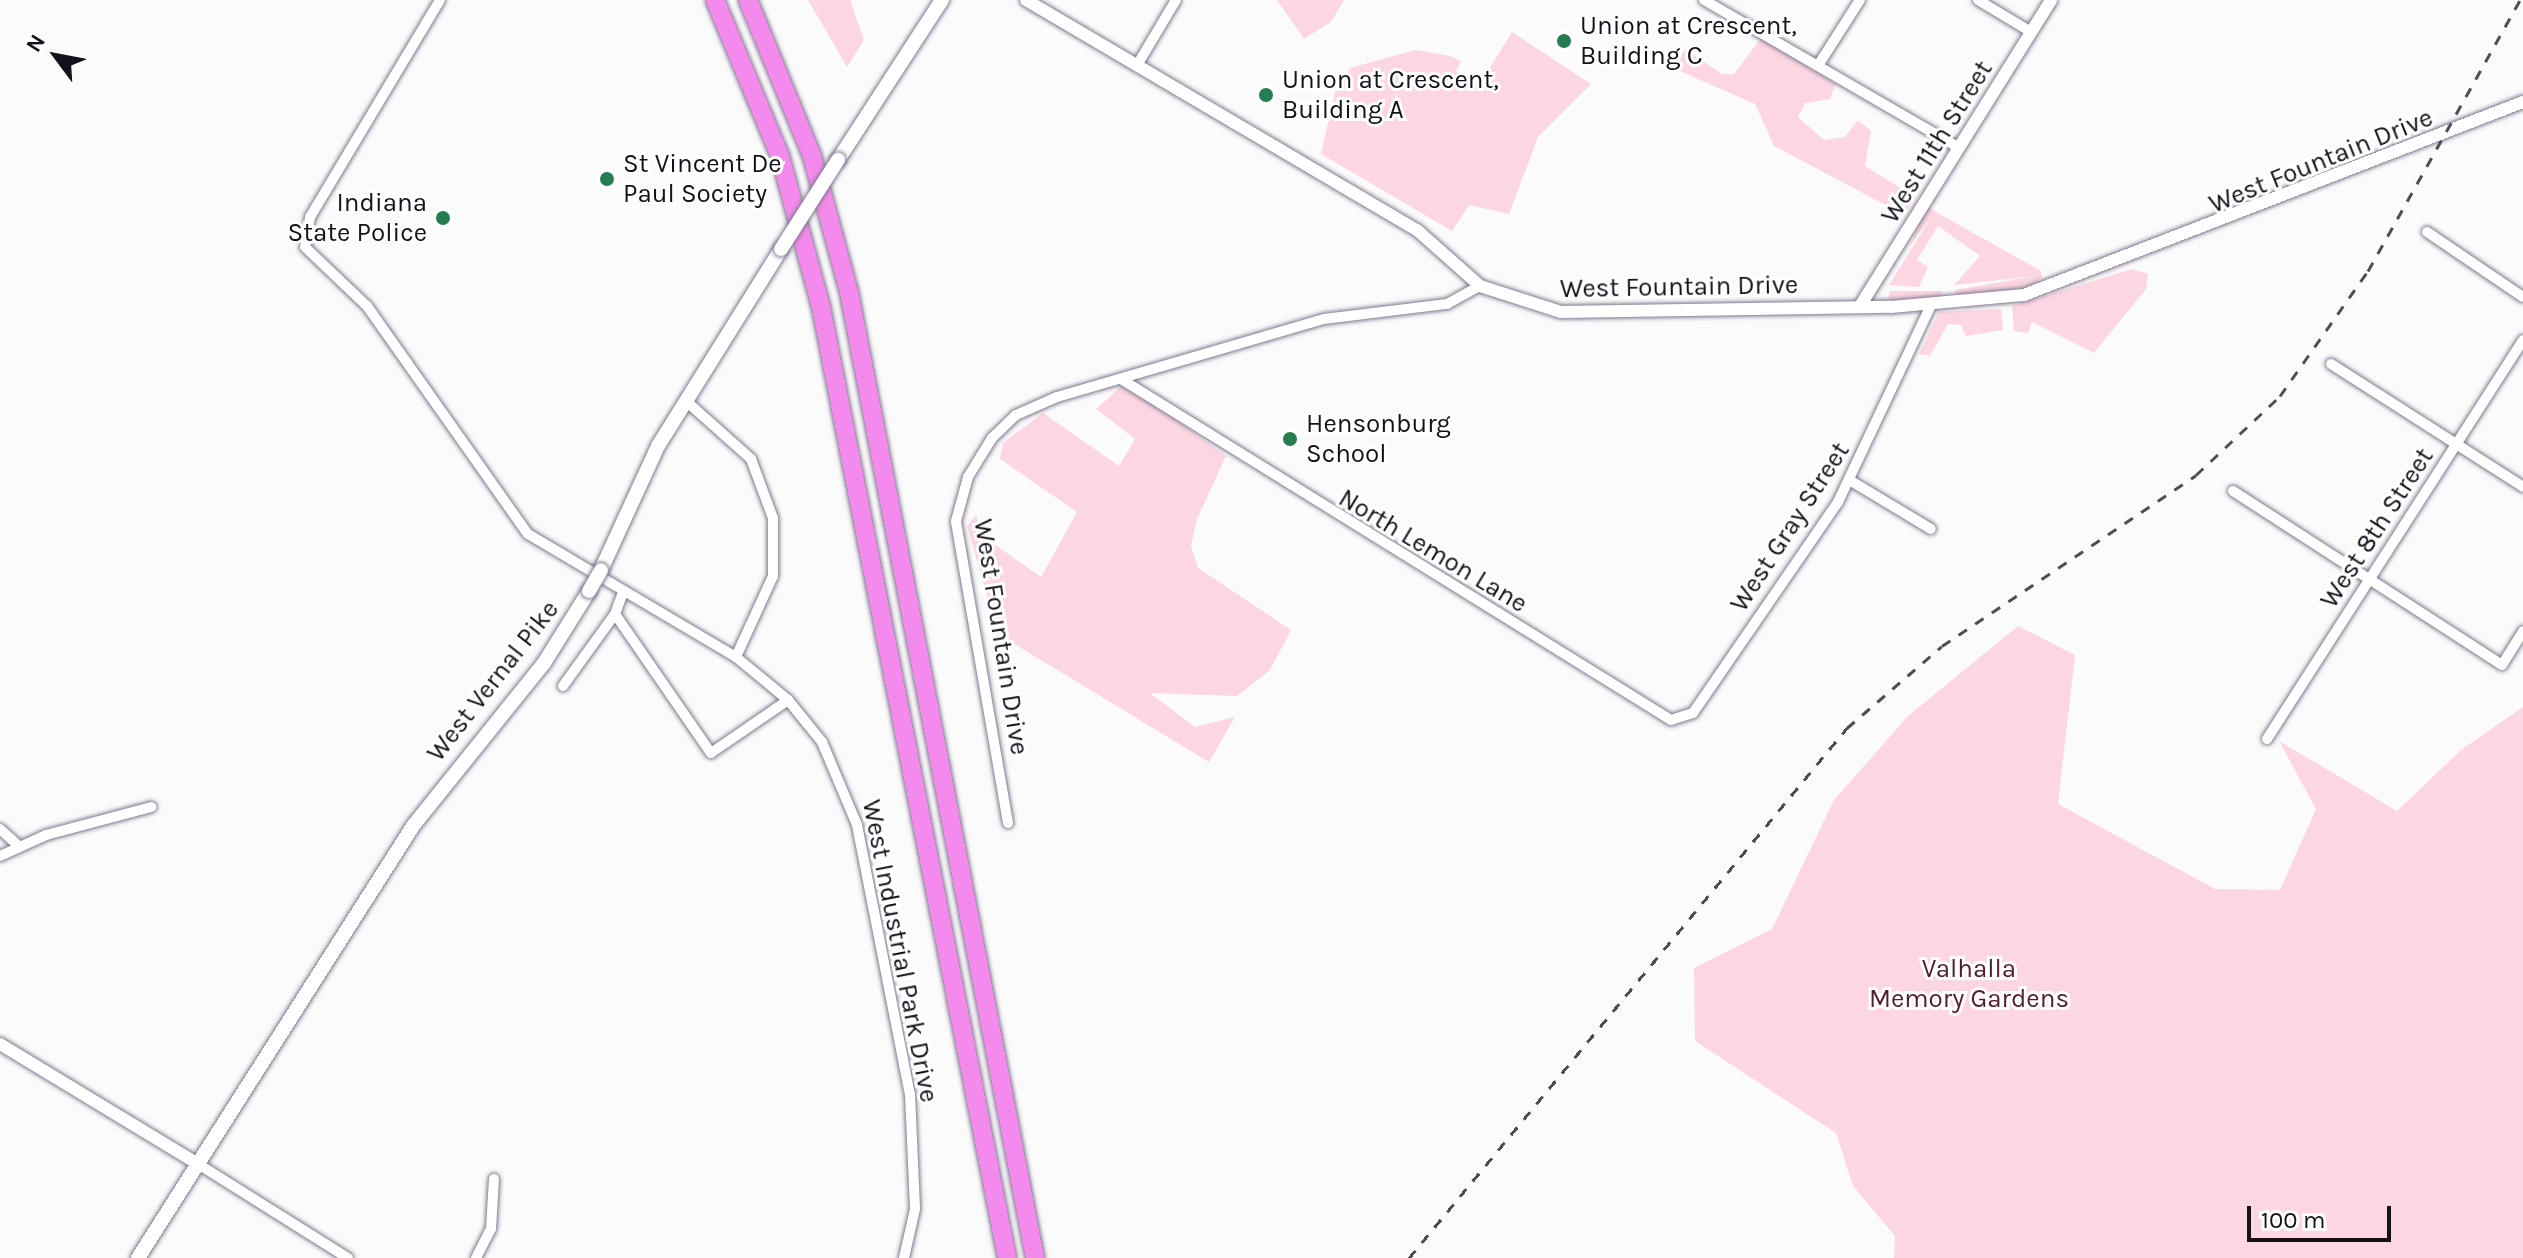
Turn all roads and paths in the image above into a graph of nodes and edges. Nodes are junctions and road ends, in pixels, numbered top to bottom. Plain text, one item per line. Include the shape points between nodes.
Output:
1 (440, 0) edge
2 (715, 0) edge
3 (748, 0) edge
4 (942, 0) edge
5 (1026, 0) edge
6 (1176, 0) edge
7 (1704, 0) edge
8 (1860, 0) edge
9 (1978, 0) edge
10 (2051, 0) edge
11 (2031, 32) junction
12 (1139, 62) junction
13 (1819, 64) junction
14 (2523, 102) edge
15 (1959, 148) junction
16 (2427, 232) dead end
17 (1480, 286) junction
18 (2523, 297) edge
19 (1931, 305) junction
20 (1860, 306) junction
21 (2523, 340) edge
22 (2331, 364) dead end
23 (1121, 379) junction
24 (685, 400) junction
25 (2457, 444) junction
26 (1851, 481) junction
27 (2523, 487) edge
28 (2233, 491) dead end
29 (1931, 529) dead end
30 (2369, 579) junction
31 (622, 595) junction
32 (615, 614) junction
33 (2523, 631) edge
34 (736, 657) junction
35 (563, 686) dead end
36 (788, 700) junction
37 (1687, 719) joint
38 (2267, 739) dead end
39 (151, 807) dead end
40 (1008, 823) dead end
41 (0, 829) edge
42 (19, 846) junction
43 (0, 856) edge
44 (0, 1044) edge
45 (198, 1164) junction
46 (494, 1179) dead end
47 (138, 1258) edge
48 (348, 1258) edge
49 (476, 1258) edge
50 (904, 1258) edge
51 (1007, 1258) edge
52 (1035, 1258) edge

1 - 31 street, West Industrial Park Drive via 310,217 305,247 367,306 528,534
2 - 51 highway via 769,123 816,284
3 - 52 highway via 809,145 849,292
4 - 24 main road, West Vernal Pike, bridge
5 - 12 street
6 - 12 street
7 - 13 street
8 - 13 street
9 - 11 street
10 - 11 street, West 11th Street
11 - 15 street, West 11th Street
12 - 17 street via 1426,236
13 - 15 street
14 - 19 street, West Fountain Drive via 2039,290
15 - 20 street, West 11th Street
16 - 18 street
17 - 20 street, West Fountain Drive via 1561,312
17 - 23 street, West Fountain Drive via 1447,304 1324,319
19 - 20 street, West Fountain Drive
19 - 26 street, West Gray Street
21 - 25 street, West 8th Street
22 - 25 street
23 - 37 street, North Lemon Lane via 1550,649 1671,720
23 - 40 street, West Fountain Drive via 1016,415 980,453 962,494 957,535
24 - 34 street via 751,459 773,518 773,576
24 - 45 main road, West Vernal Pike, bridge via 601,570 544,663 413,826
25 - 27 street
25 - 30 street, West 8th Street
26 - 29 street
26 - 37 street, West Gray Street
28 - 30 street
30 - 33 street via 2502,665
30 - 38 street, West 8th Street
31 - 32 street
31 - 34 street, West Industrial Park Drive
32 - 35 street
32 - 36 street via 711,753
34 - 36 street, West Industrial Park Drive
36 - 50 street, West Industrial Park Drive via 834,765 860,841 910,1094 915,1209
39 - 42 street
41 - 42 street
42 - 43 street
44 - 45 street
45 - 47 main road, West Vernal Pike
45 - 48 street
46 - 49 street via 491,1229

